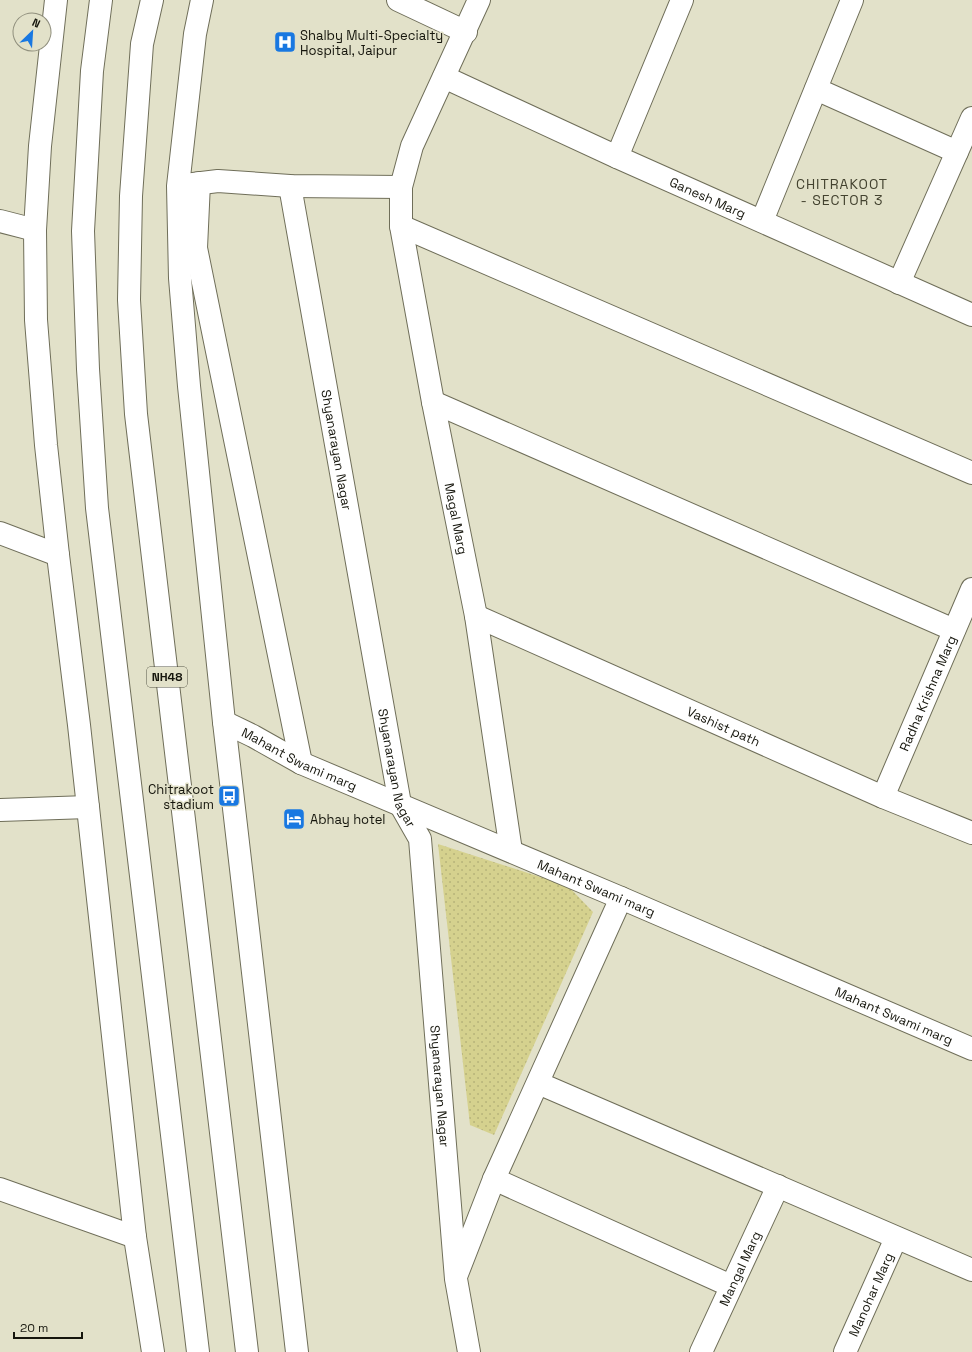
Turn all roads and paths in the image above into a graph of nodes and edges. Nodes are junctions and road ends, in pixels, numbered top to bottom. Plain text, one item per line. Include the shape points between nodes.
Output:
1 (56, 0) edge
2 (102, 0) edge
3 (152, 0) edge
4 (202, 0) edge
5 (398, 0) edge
6 (479, 0) edge
7 (682, 0) edge
8 (852, 0) edge
9 (466, 32) junction
10 (444, 77) junction
11 (816, 89) junction
12 (972, 118) edge
13 (957, 152) junction
14 (617, 157) junction
15 (199, 183) junction
16 (178, 186) junction
17 (290, 186) junction
18 (401, 188) junction
19 (0, 220) edge
20 (762, 221) junction
21 (401, 226) junction
22 (35, 230) junction
23 (899, 283) junction
24 (972, 315) edge
25 (434, 402) junction
26 (972, 473) edge
27 (0, 533) edge
28 (58, 555) junction
29 (972, 589) edge
30 (476, 616) junction
31 (954, 630) junction
32 (224, 722) junction
33 (301, 763) junction
34 (883, 797) junction
35 (400, 804) junction
36 (88, 807) junction
37 (0, 810) edge
38 (972, 833) edge
39 (511, 851) junction
40 (621, 898) junction
41 (972, 1049) edge
42 (538, 1083) junction
43 (494, 1179) junction
44 (778, 1186) junction
45 (0, 1189) edge
46 (135, 1237) junction
47 (896, 1238) junction
48 (972, 1270) edge
49 (456, 1279) junction
50 (731, 1286) junction
51 (474, 1349) edge
52 (707, 1350) edge
53 (153, 1352) edge
54 (198, 1352) edge
55 (247, 1352) edge
56 (297, 1352) edge
57 (846, 1352) edge

1 - 22 main road via 40,146
2 - 54 main road via 92,71 83,231 97,508
3 - 55 main road, NH48 via 142,44 131,196 129,300 136,414
4 - 16 main road via 195,34
5 - 9 main road
6 - 9 main road, Magal Marg
7 - 14 main road
8 - 11 main road
9 - 10 main road, Magal Marg
10 - 14 main road, Ganesh Marg
10 - 18 main road, Magal Marg via 412,146
11 - 13 main road
11 - 20 main road
12 - 13 main road
13 - 23 main road
14 - 20 main road, Ganesh Marg
15 - 16 main road
15 - 17 main road via 218,181
15 - 33 main road via 196,248
16 - 32 main road via 181,294
17 - 18 main road
17 - 35 main road, Shyanarayan Nagar
18 - 21 main road, Magal Marg
19 - 22 main road
20 - 23 main road, Ganesh Marg
21 - 25 main road, Magal Marg
21 - 26 main road
22 - 28 main road via 36,320
23 - 24 main road, Ganesh Marg
25 - 30 main road, Magal Marg
25 - 31 main road
27 - 28 main road
28 - 36 main road
29 - 31 main road, Radha Krishna Marg
30 - 34 main road, Vashist path
30 - 39 main road, Magal Marg
31 - 34 main road, Radha Krishna Marg
32 - 33 main road, Mahant Swami marg
32 - 56 main road
33 - 35 main road, Mahant Swami marg
34 - 38 main road, Vashist path
35 - 39 main road, Mahant Swami marg
35 - 49 main road, Shyanarayan Nagar via 420,839
36 - 37 main road
36 - 46 main road
39 - 40 main road, Mahant Swami marg
40 - 41 main road, Mahant Swami marg
40 - 42 main road
42 - 43 main road
42 - 44 main road
43 - 49 main road
43 - 50 main road
44 - 47 main road
44 - 50 main road, Mangal Marg
45 - 46 main road
46 - 53 main road
47 - 48 main road
47 - 57 main road, Manohar Marg
49 - 51 main road, Shyanarayan Nagar
50 - 52 main road, Mangal Marg

